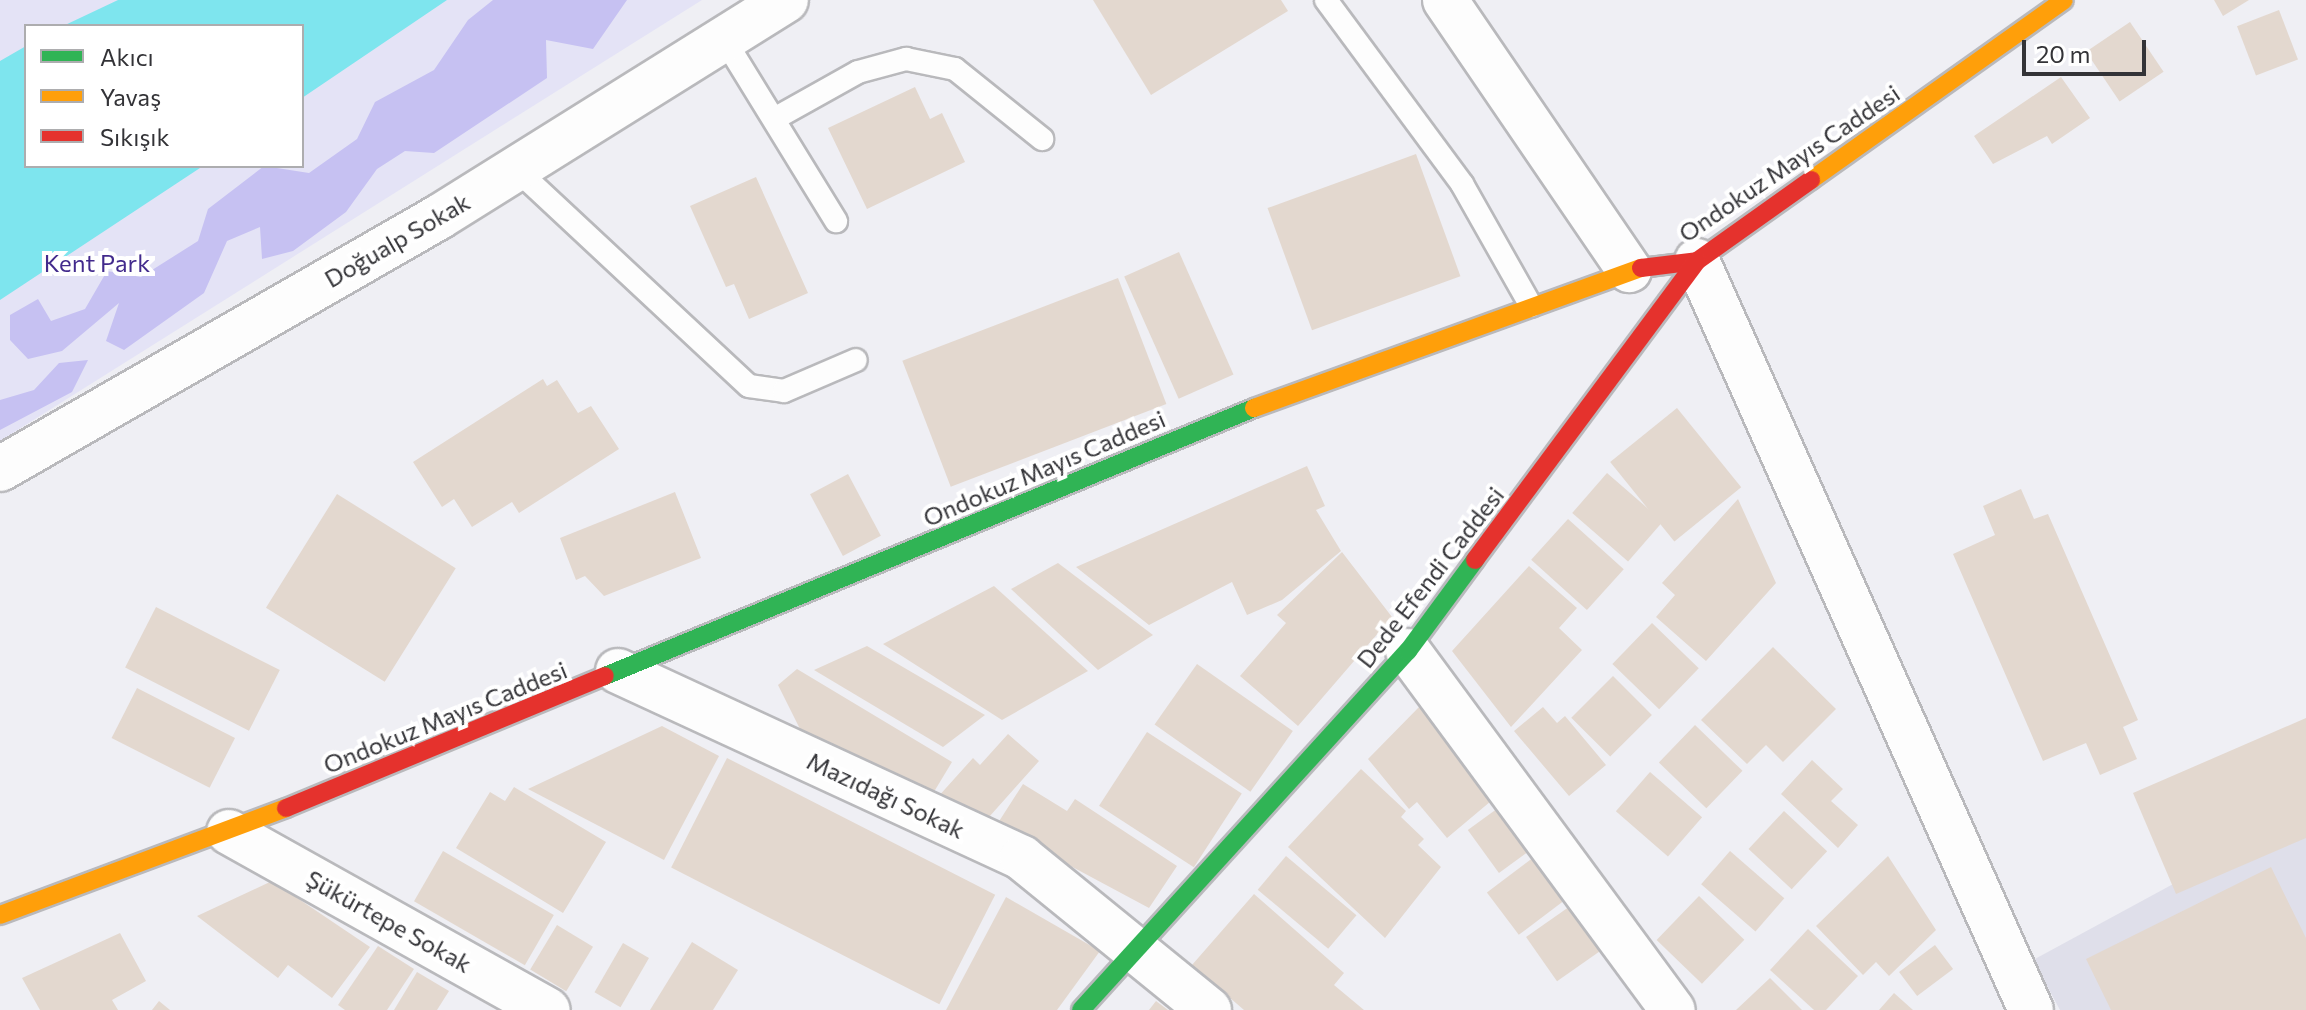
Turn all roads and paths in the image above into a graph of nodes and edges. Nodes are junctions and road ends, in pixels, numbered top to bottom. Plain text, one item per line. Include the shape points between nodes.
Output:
1 (786, 0) edge
2 (1326, 0) edge
3 (1445, 0) edge
4 (2064, 0) edge
5 (724, 39) junction
6 (774, 119) junction
7 (1042, 139) dead end
8 (516, 169) junction
9 (836, 221) dead end
10 (1697, 261) junction
11 (1629, 270) junction
12 (1531, 306) junction
13 (856, 360) dead end
14 (0, 469) edge
15 (1408, 651) junction
16 (618, 671) junction
17 (229, 832) junction
18 (0, 915) edge
19 (1135, 947) junction
20 (548, 1010) edge
21 (1081, 1010) edge
22 (1209, 1010) edge
23 (1673, 1010) edge
24 (2031, 1010) edge

1 - 5 street, Doğualp Sokak
2 - 12 lane via 1462,184
3 - 11 street
4 - 10 street, Ondokuz Mayıs Caddesi
5 - 6 lane
5 - 8 street, Doğualp Sokak
6 - 7 lane via 858,72 906,59 955,69
6 - 9 lane
8 - 13 lane via 749,386 784,391
8 - 14 street, Doğualp Sokak
10 - 11 street, Ondokuz Mayıs Caddesi
10 - 15 street, Dede Efendi Caddesi
10 - 24 street
11 - 12 street, Ondokuz Mayıs Caddesi
12 - 16 street, Ondokuz Mayıs Caddesi via 1239,414
15 - 19 street, Dede Efendi Caddesi
15 - 23 street
16 - 17 street, Ondokuz Mayıs Caddesi
16 - 19 street, Mazıdağı Sokak via 1022,858
17 - 18 street, Ondokuz Mayıs Caddesi
17 - 20 street, Şükürtepe Sokak
19 - 21 street, Dede Efendi Caddesi
19 - 22 street, Mazıdağı Sokak

